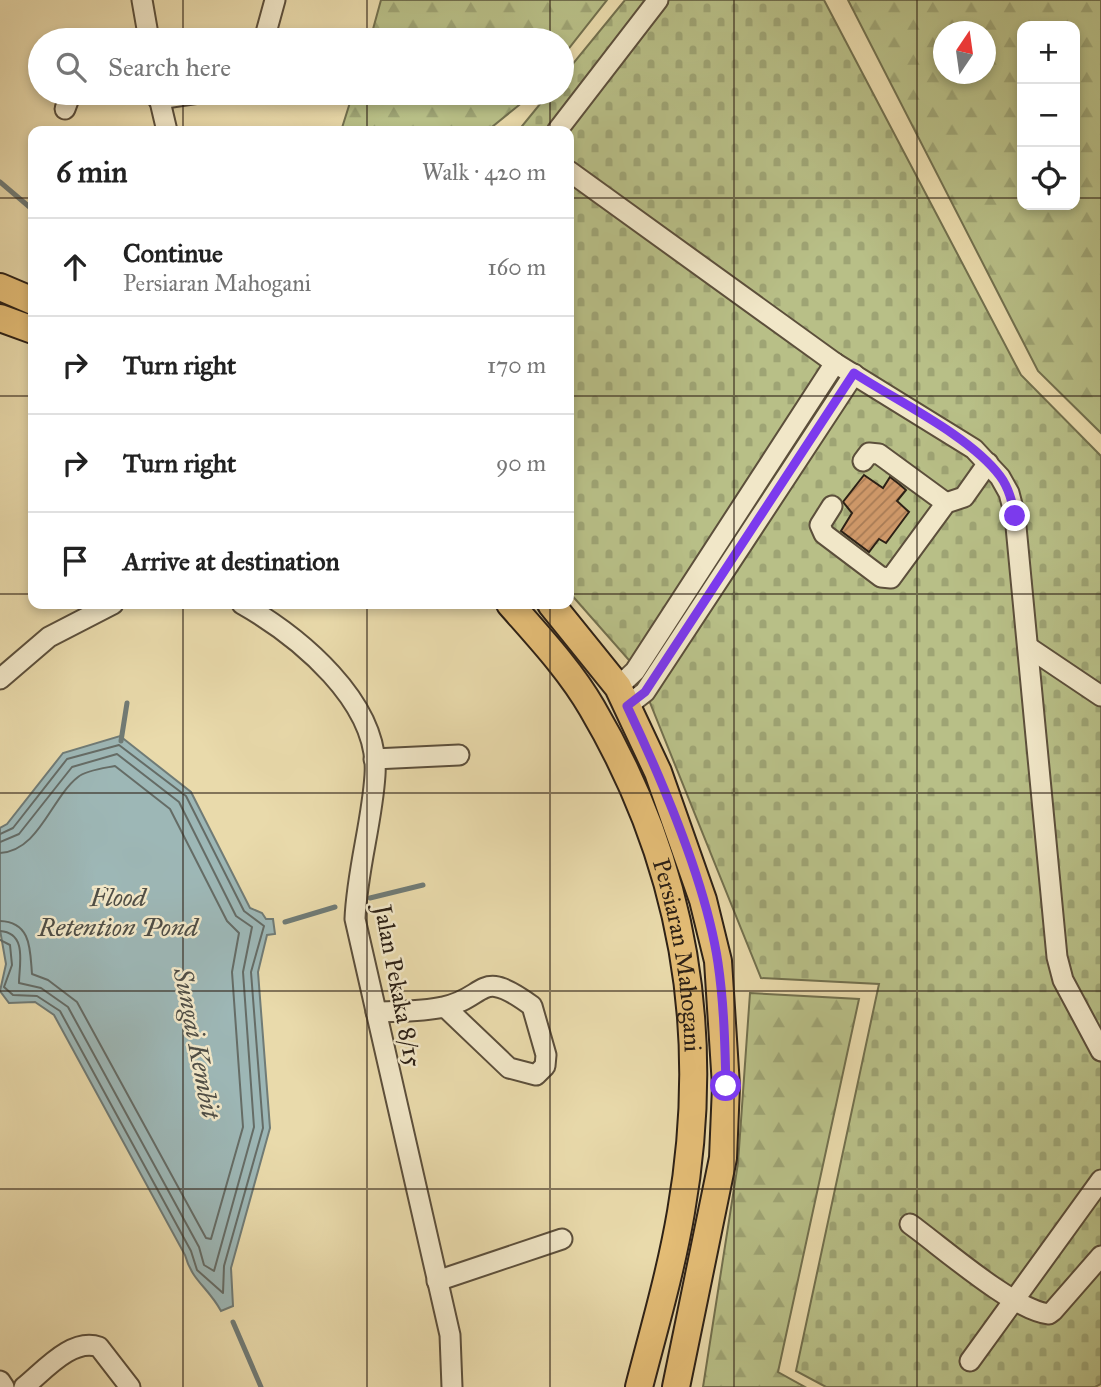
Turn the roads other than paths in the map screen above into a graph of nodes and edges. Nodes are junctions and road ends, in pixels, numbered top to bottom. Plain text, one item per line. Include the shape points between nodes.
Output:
1 (142, 0) edge
2 (275, 0) edge
3 (658, 0) edge
4 (147, 28) edge
5 (267, 28) edge
6 (160, 105) edge
7 (166, 126) edge
8 (561, 126) edge
9 (574, 175) edge
10 (0, 287) edge
11 (28, 299) edge
12 (0, 318) edge
13 (28, 328) edge
14 (835, 363) junction
15 (854, 373) junction
16 (863, 461) dead end
17 (988, 463) junction
18 (946, 503) junction
19 (832, 506) dead end
20 (103, 609) edge
21 (251, 609) edge
22 (514, 609) edge
23 (555, 609) edge
24 (1028, 647) junction
25 (0, 679) edge
26 (622, 696) junction
27 (1101, 696) edge
28 (459, 755) dead end
29 (374, 759) junction
30 (445, 1007) junction
31 (376, 1012) junction
32 (1101, 1051) edge
33 (1098, 1194) edge
34 (911, 1224) dead end
35 (562, 1239) dead end
36 (1101, 1256) edge
37 (437, 1281) junction
38 (666, 1282) junction
39 (1014, 1300) junction
40 (683, 1352) junction
41 (970, 1361) dead end
42 (0, 1381) edge
43 (4, 1387) edge
44 (24, 1387) edge
45 (130, 1387) edge
46 (452, 1387) edge
47 (639, 1387) edge
48 (655, 1387) edge
49 (676, 1387) edge
50 (685, 1387) edge

1 - 4 street
2 - 5 street
3 - 8 street
6 - 7 street
9 - 14 street
10 - 11 main road
12 - 13 main road
14 - 15 street
14 - 26 street
15 - 17 street via 974,449
15 - 26 street via 645,692
16 - 18 street via 869,453 879,454
17 - 18 street via 964,497
17 - 24 street via 1009,493 1015,516
18 - 19 street via 895,575 886,579 821,530
20 - 25 street via 49,637
21 - 29 street, Jalan Pekaka 8/15 via 327,668 351,697 365,724
22 - 38 main road, Persiaran Mahogani via 592,706 656,843 676,908 688,972 694,1085 681,1212
23 - 26 main road, Persiaran Mahogani
24 - 27 street
24 - 32 street via 1057,957 1063,980
26 - 40 main road, Persiaran Mahogani via 658,772 703,900 718,961 726,1086 723,1158
28 - 29 street
29 - 31 street, Jalan Pekaka 8/15 via 356,878 355,919
30 - 30 street via 509,1068 536,1075 545,1066 532,1006 499,987 483,986
30 - 31 street
31 - 37 street, Jalan Pekaka 8/15
33 - 39 street
34 - 39 street
35 - 37 street
36 - 39 street via 1049,1314
37 - 46 street, Jalan Pekaka 8/15 via 450,1335
38 - 47 main road, Persiaran Mahogani
38 - 48 main road via 668,1316
39 - 41 street
40 - 49 main road, Persiaran Mahogani
40 - 50 main road
42 - 43 street
44 - 45 street via 73,1348 91,1344 99,1347

